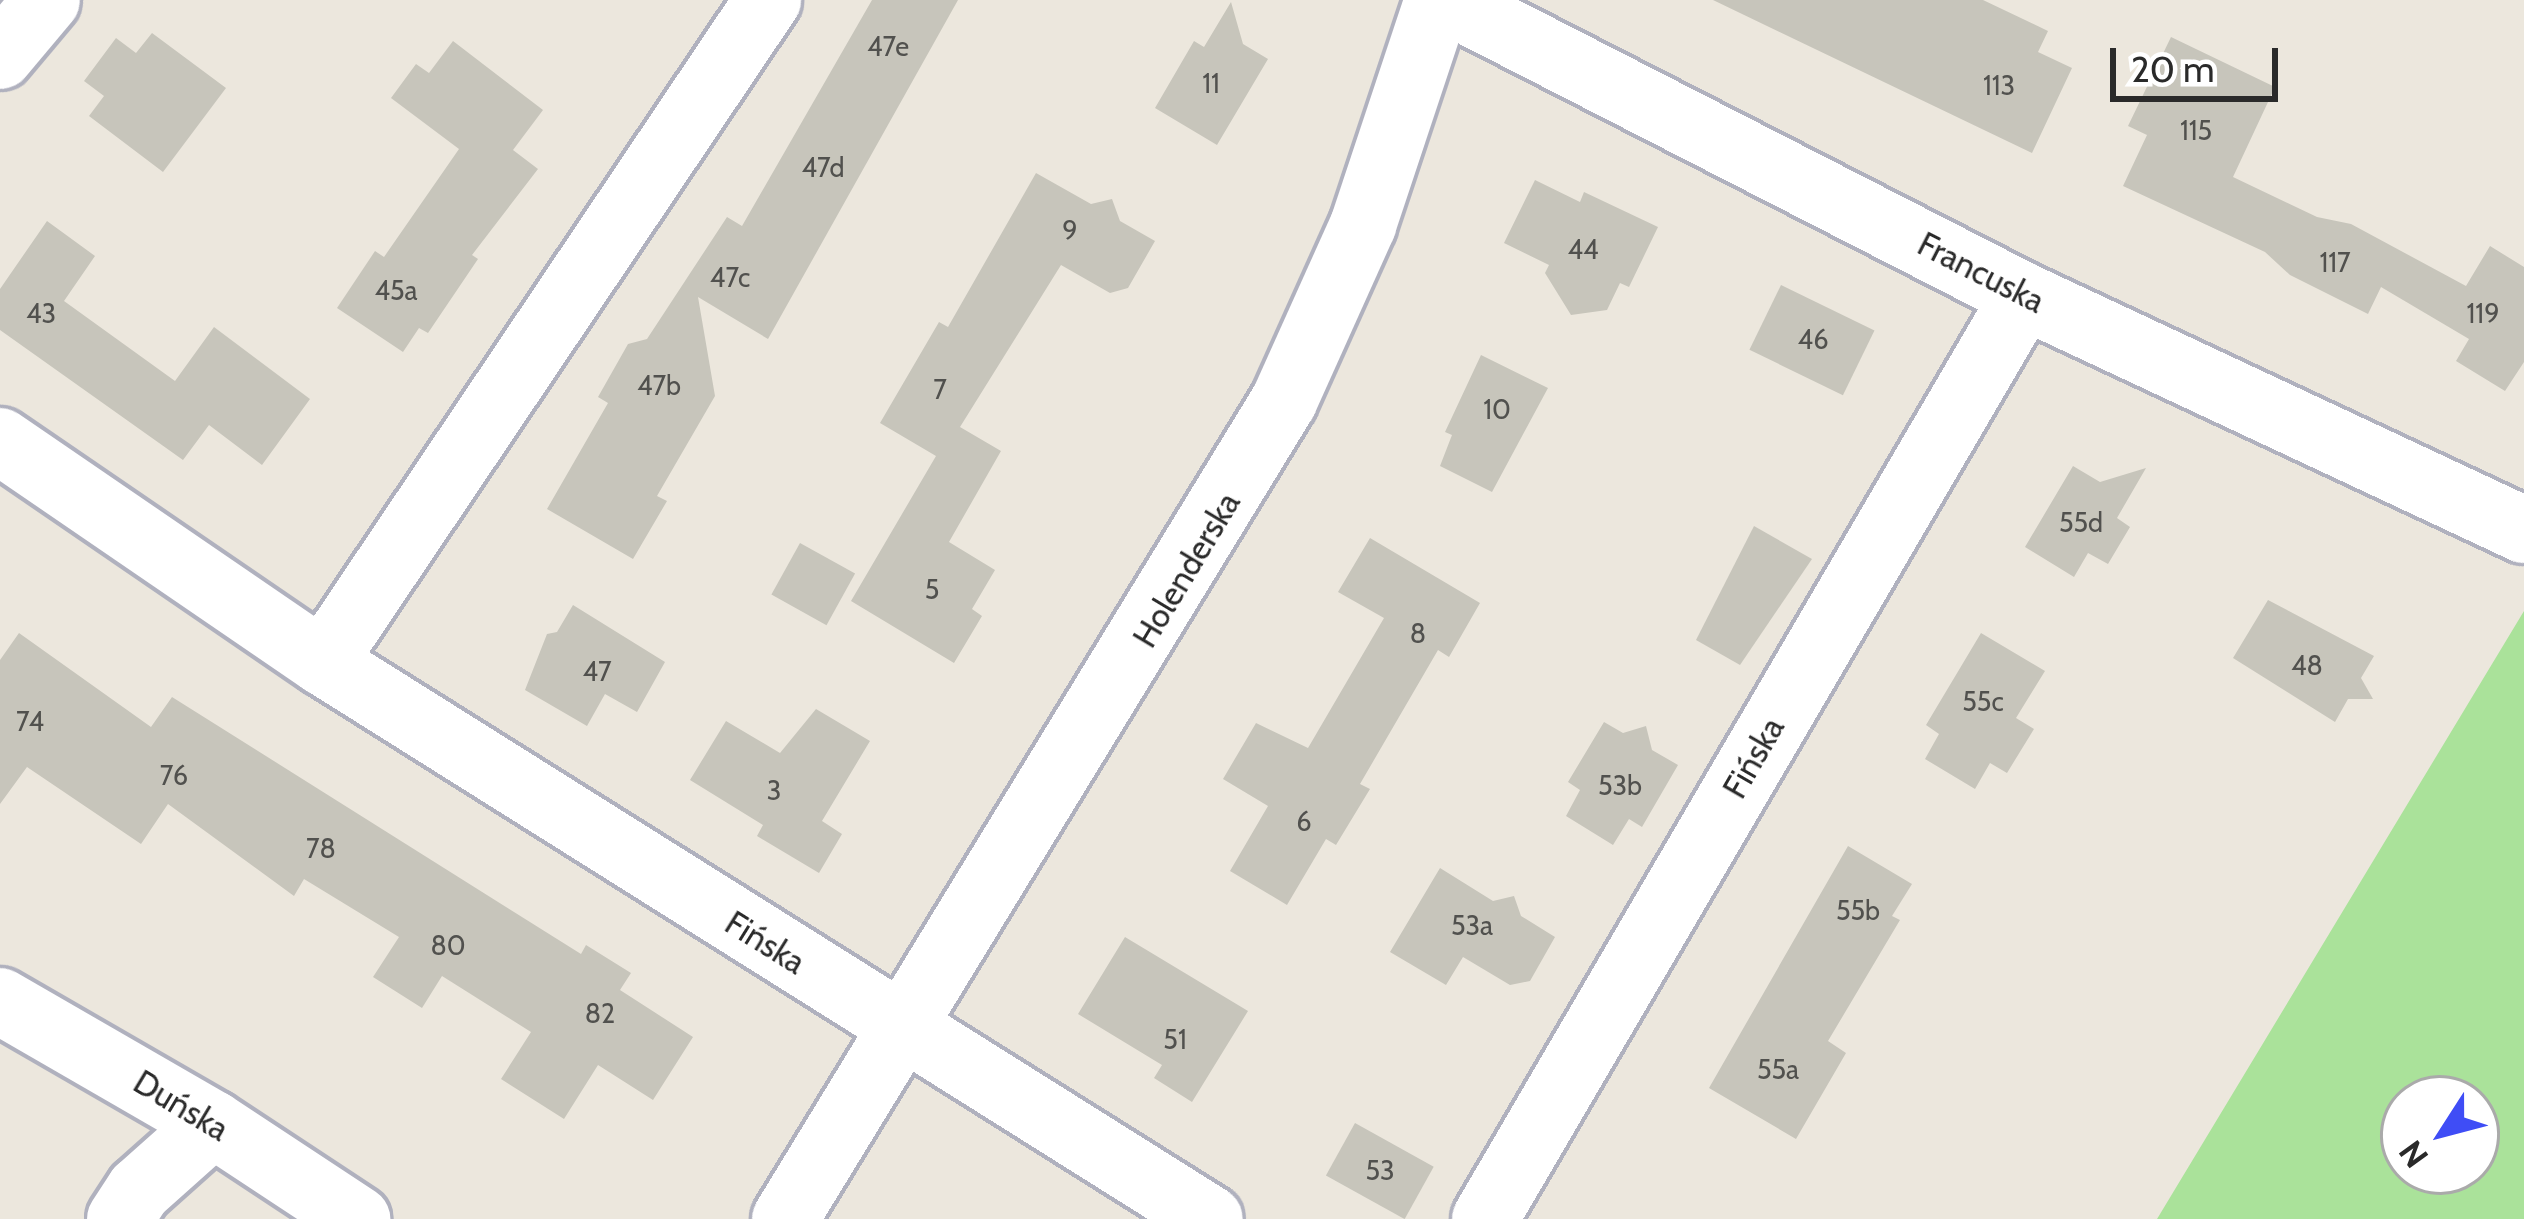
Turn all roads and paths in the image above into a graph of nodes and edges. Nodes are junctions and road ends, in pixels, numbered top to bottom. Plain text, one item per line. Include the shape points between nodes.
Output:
1 (46, 0) edge
2 (768, 0) edge
3 (1442, 0) edge
4 (0, 56) edge
5 (2024, 296) junction
6 (0, 441) edge
7 (2524, 530) edge
8 (323, 662) junction
9 (0, 1001) edge
10 (905, 1031) junction
11 (213, 1124) junction
12 (120, 1219) edge
13 (357, 1219) edge
14 (785, 1219) edge
15 (1210, 1219) edge
16 (1485, 1219) edge

1 - 4 street
2 - 8 street
3 - 5 street, Francuska
3 - 10 street, Holenderska via 1363,225 1284,401
5 - 7 street, Francuska
5 - 16 street, Fińska
6 - 8 street, Fińska
8 - 10 street, Fińska
9 - 11 street, Duńska
10 - 14 street, Holenderska
10 - 15 street, Fińska
11 - 12 street
11 - 13 street, Duńska

